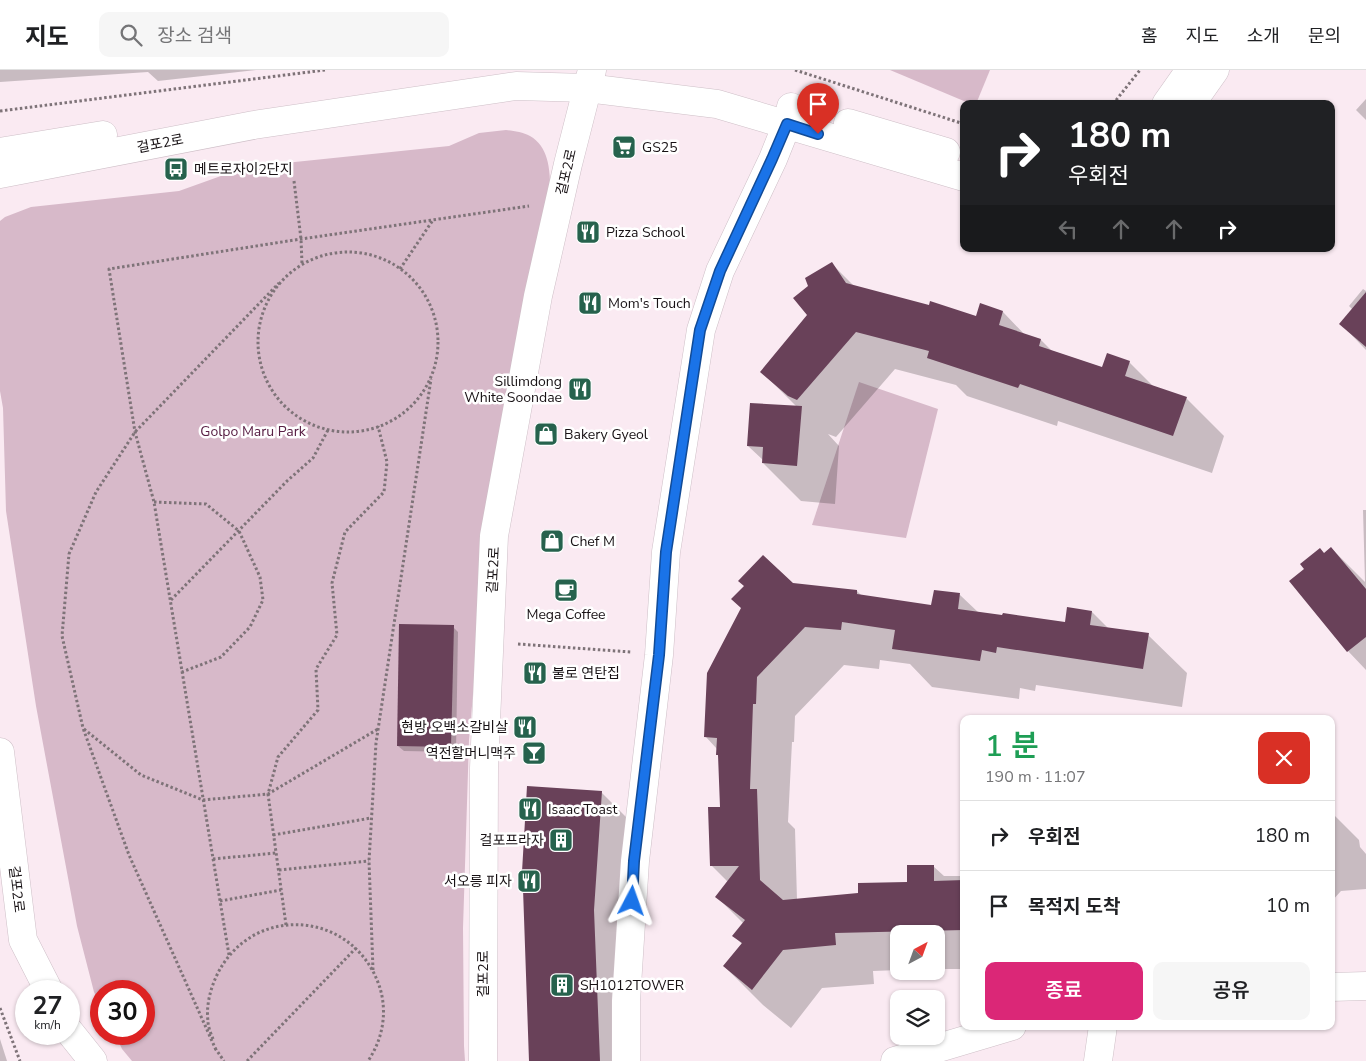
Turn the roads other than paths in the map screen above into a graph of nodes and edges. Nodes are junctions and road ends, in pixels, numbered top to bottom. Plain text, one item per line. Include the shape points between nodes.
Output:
1 (502, 70) edge
2 (1190, 70) edge
3 (1215, 70) edge
4 (588, 75) edge
5 (1169, 100) edge
6 (1194, 100) edge
7 (789, 115) junction
8 (0, 152) edge
9 (960, 156) edge
10 (0, 174) edge
11 (960, 176) edge
12 (0, 752) edge
13 (43, 980) edge
14 (1366, 986) edge
15 (1335, 987) edge
16 (999, 1030) edge
17 (1102, 1030) edge
18 (80, 1045) edge
19 (92, 1061) edge
20 (483, 1061) edge
21 (626, 1061) edge
22 (895, 1061) edge
23 (1098, 1061) edge

1 - 8 street, 걸포2로
2 - 5 street
3 - 6 street
4 - 7 street, 걸포2로 via 717,104
4 - 10 street, 걸포2로 via 254,125
4 - 20 street, 걸포2로 via 538,296 494,536 484,768
7 - 9 street
7 - 11 street
7 - 21 street via 720,271 700,330 666,552 659,655 634,861
12 - 13 street, 걸포2로 via 23,940
14 - 15 street
16 - 22 street
17 - 23 street
18 - 19 street

